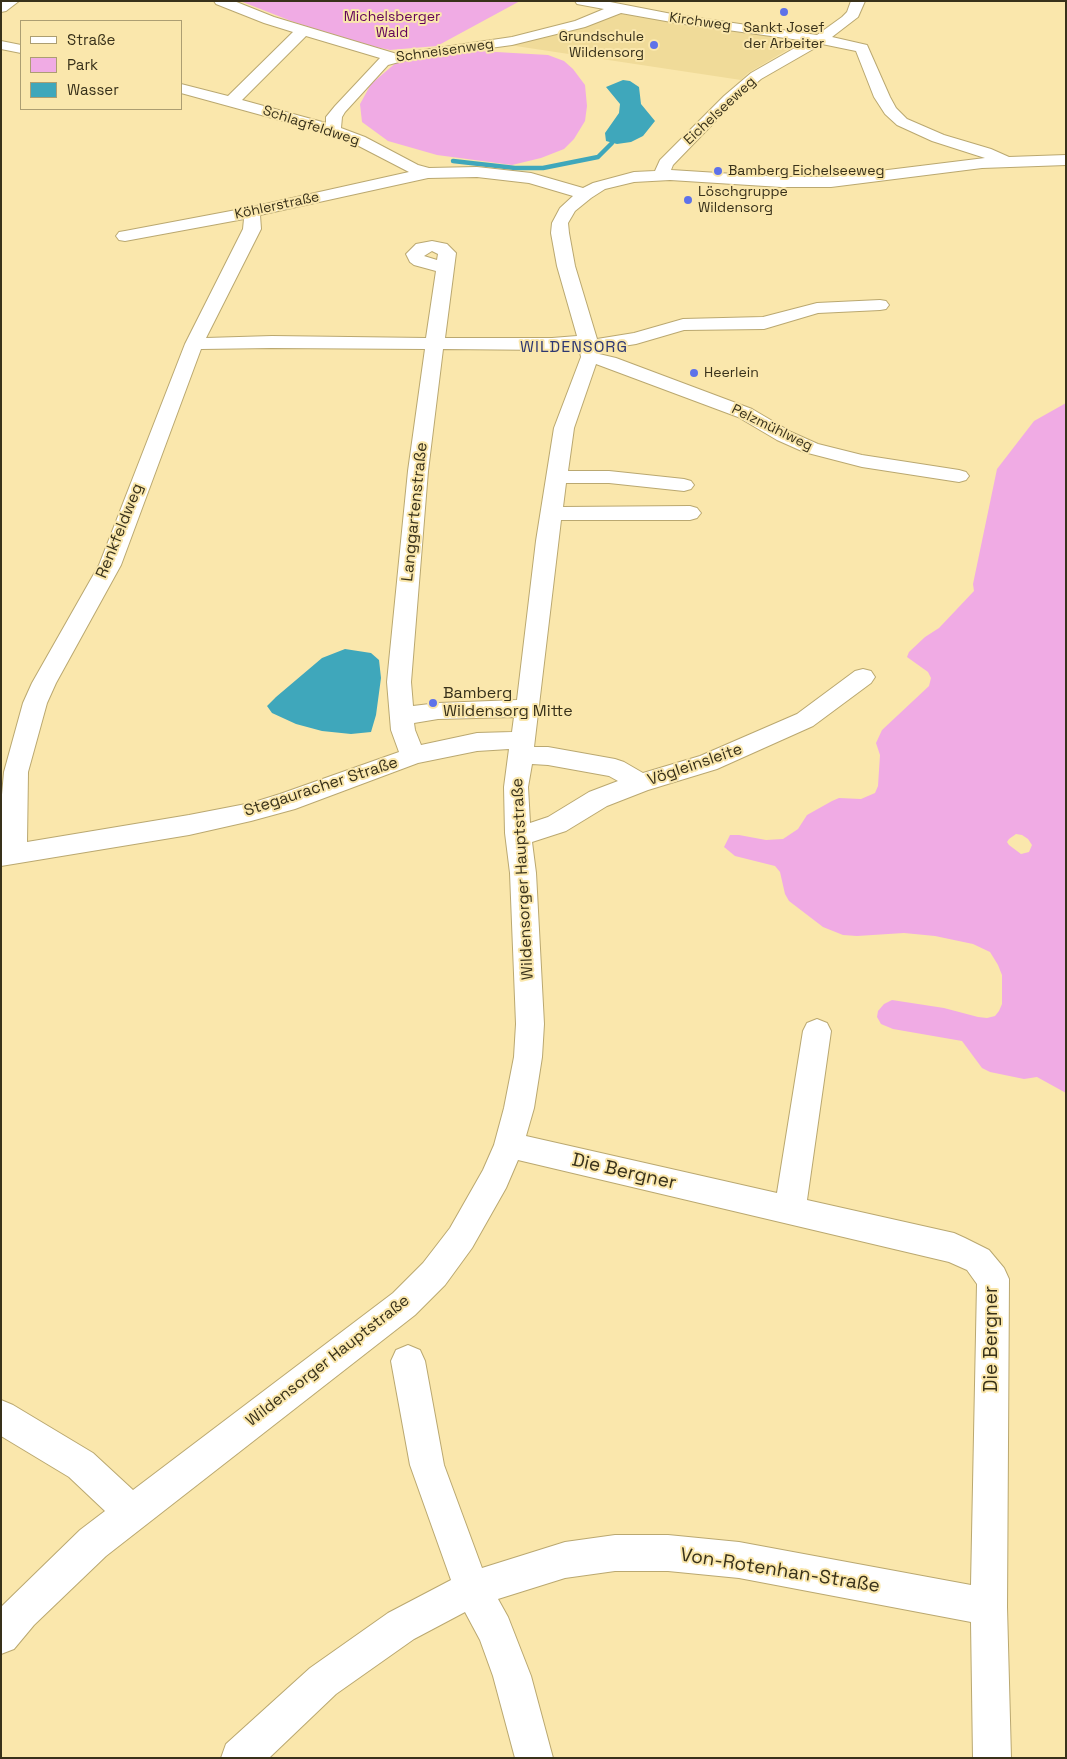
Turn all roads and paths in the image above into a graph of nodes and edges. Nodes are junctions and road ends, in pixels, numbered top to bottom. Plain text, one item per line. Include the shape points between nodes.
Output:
1 (12, 1) edge
2 (221, 1) edge
3 (582, 1) edge
4 (633, 1) edge
5 (858, 1) edge
6 (1, 8) edge
7 (619, 8) junction
8 (302, 31) junction
9 (819, 40) junction
10 (1, 44) edge
11 (20, 49) edge
12 (395, 58) junction
13 (182, 88) edge
14 (231, 102) junction
15 (333, 130) junction
16 (1066, 160) edge
17 (1006, 161) junction
18 (428, 173) junction
19 (661, 175) junction
20 (584, 194) junction
21 (252, 212) junction
22 (125, 236) dead end
23 (446, 268) dead end
24 (880, 305) dead end
25 (435, 343) junction
26 (194, 344) junction
27 (589, 348) junction
28 (959, 476) dead end
29 (557, 477) junction
30 (684, 485) dead end
31 (690, 513) dead end
32 (551, 514) junction
33 (863, 677) dead end
34 (527, 708) junction
35 (401, 716) junction
36 (520, 748) junction
37 (413, 756) junction
38 (640, 784) junction
39 (518, 833) junction
40 (7, 855) edge
41 (817, 1031) dead end
42 (509, 1145) junction
43 (790, 1211) junction
44 (408, 1361) dead end
45 (1, 1417) edge
46 (132, 1513) junction
47 (472, 1589) junction
48 (989, 1607) junction
49 (1, 1636) edge
50 (240, 1758) edge
51 (534, 1758) edge
52 (992, 1758) edge

1 - 6 street
2 - 8 street
3 - 7 street, Kirchweg
4 - 7 street, Schneisenweg
5 - 9 street, Eichelseeweg via 847,20
7 - 9 street, Kirchweg
7 - 12 street, Schneisenweg via 580,24 512,41
8 - 12 street
8 - 14 street
9 - 17 street, Kirchweg via 862,48 882,97 902,122 924,133
9 - 19 street, Eichelseeweg via 756,76 729,99 666,163
10 - 11 street
12 - 15 street, Schneisenweg via 377,66 334,117
13 - 14 street, Schlagfeldweg
14 - 15 street, Schlagfeldweg
15 - 18 street, Schlagfeldweg
16 - 17 street
17 - 19 street via 831,182
18 - 20 street, Schlagfeldweg via 477,172 531,178
18 - 21 street, Köhlerstraße
19 - 20 street via 617,180
20 - 27 street via 568,208 560,223 560,234
21 - 22 street, Köhlerstraße
21 - 26 street, Renkfeldweg via 252,229
23 - 25 street, Langgartenstraße
24 - 27 street via 817,308 764,323 683,325
25 - 26 street
25 - 27 street via 552,344
25 - 35 street, Langgartenstraße via 418,471 398,682
26 - 40 street, Renkfeldweg via 110,565 35,702 16,772
27 - 28 street, Pelzmühlweg via 609,362 736,410 811,448 862,461
27 - 29 street, Wildensorger Hauptstraße via 564,428
29 - 30 street via 609,477
29 - 32 street, Wildensorger Hauptstraße
31 - 32 street
32 - 34 street, Wildensorger Hauptstraße
33 - 38 street, Vögleinsleite via 805,720 708,763
34 - 35 street
34 - 36 street, Wildensorger Hauptstraße
35 - 37 street, Langgartenstraße via 402,730
36 - 37 street, Stegauracher Straße via 477,742
36 - 38 street, Stegauracher Straße via 615,768
36 - 39 street, Wildensorger Hauptstraße via 516,787
37 - 40 street, Stegauracher Straße via 251,812
38 - 39 street, Vögleinsleite via 598,799 557,824 537,832
39 - 42 street, Wildensorger Hauptstraße via 530,1024 528,1057
41 - 43 street
42 - 43 street, Die Bergner
42 - 46 street, Wildensorger Hauptstraße via 495,1178 461,1238 434,1274 404,1304
43 - 48 street, Die Bergner via 954,1248 978,1260 993,1279
44 - 47 street via 427,1465
45 - 46 street via 81,1465
46 - 49 street, Wildensorger Hauptstraße via 93,1543 21,1612
47 - 48 street, Von-Rotenhan-Straße via 565,1560 615,1554 668,1553 739,1560
47 - 50 street, Von-Rotenhan-Straße via 401,1626 323,1681
47 - 51 street via 495,1630 512,1676
48 - 52 street, Die Bergner

